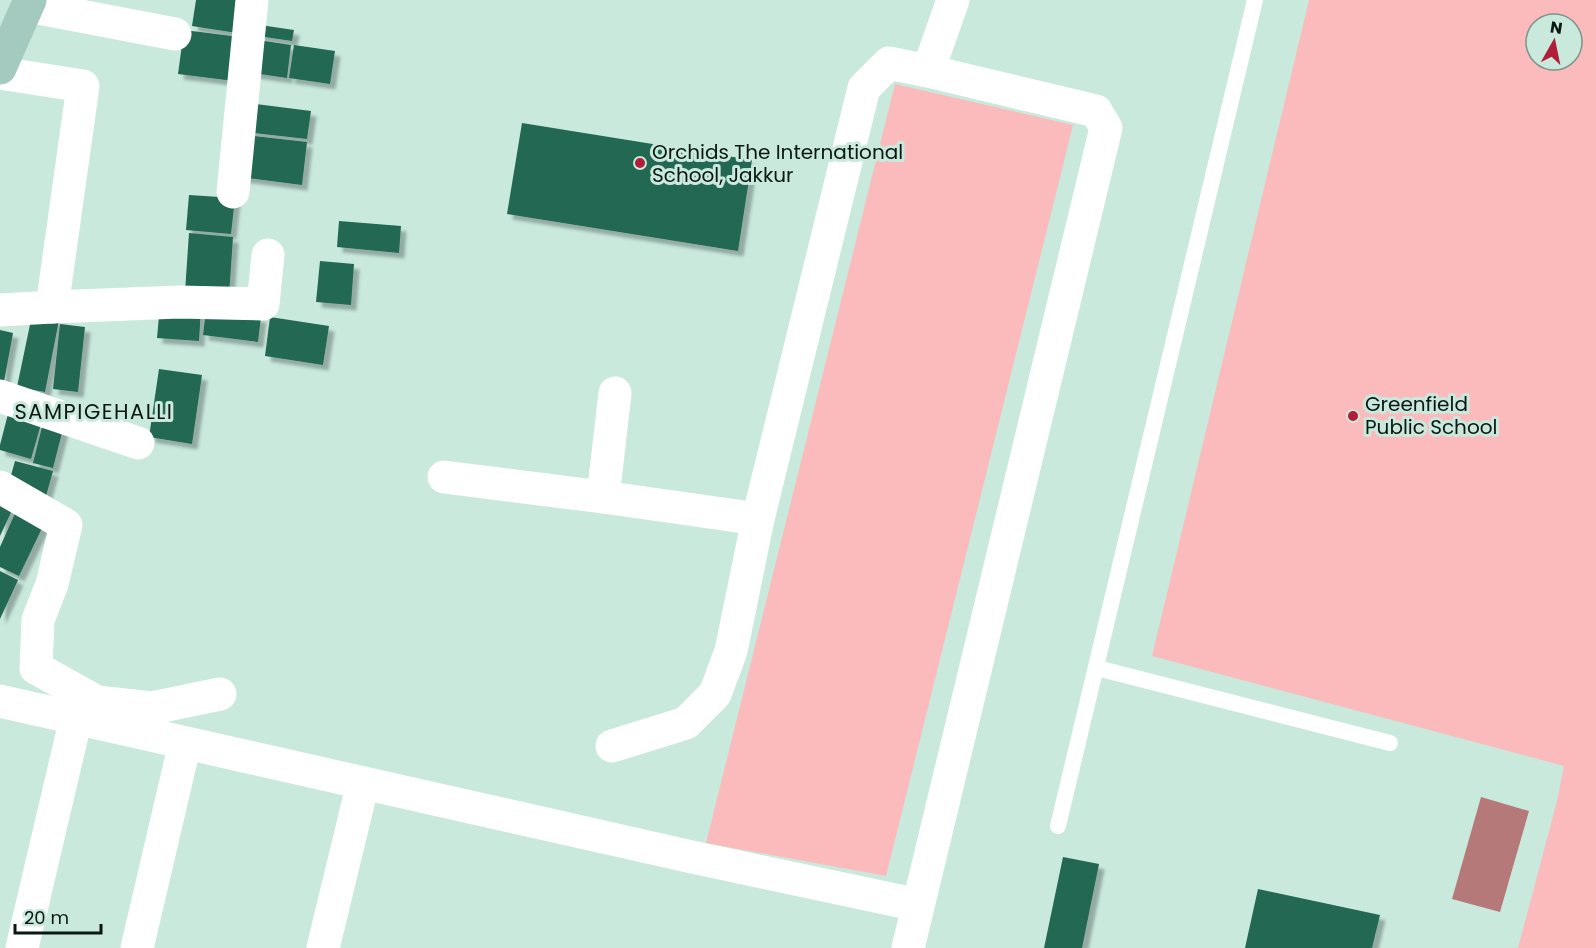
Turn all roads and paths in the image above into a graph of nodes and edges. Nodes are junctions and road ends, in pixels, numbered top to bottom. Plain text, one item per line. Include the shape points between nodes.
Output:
1 (252, 0) edge
2 (953, 0) edge
3 (1255, 0) edge
4 (29, 3) edge
5 (175, 34) dead end
6 (0, 68) edge
7 (928, 71) junction
8 (0, 73) edge
9 (233, 192) dead end
10 (268, 255) dead end
11 (52, 307) junction
12 (0, 310) edge
13 (615, 393) dead end
14 (0, 396) edge
15 (138, 443) dead end
16 (444, 477) dead end
17 (0, 487) edge
18 (603, 497) junction
19 (758, 519) junction
20 (1096, 668) junction
21 (220, 694) dead end
22 (0, 701) edge
23 (76, 718) junction
24 (185, 743) junction
25 (1390, 743) dead end
26 (612, 746) dead end
27 (363, 783) junction
28 (1058, 826) dead end
29 (918, 905) junction
30 (22, 948) edge
31 (137, 948) edge
32 (323, 948) edge
33 (908, 948) edge

1 - 9 street
2 - 7 street
3 - 20 lane
4 - 5 street
4 - 6 street
7 - 19 street via 890,63 864,88
7 - 29 street via 1096,111 1106,128
8 - 11 street via 83,86
10 - 11 street via 262,304 179,302
11 - 12 street
13 - 18 street
14 - 15 street
16 - 18 street
17 - 21 street via 66,525 52,584 38,620 36,668 97,702 152,708
18 - 19 street
19 - 26 street via 731,651 715,694 686,723
20 - 25 lane
20 - 28 lane
22 - 23 street
23 - 24 street
23 - 30 street
24 - 27 street
24 - 31 street
27 - 29 street
27 - 32 street
29 - 33 street

